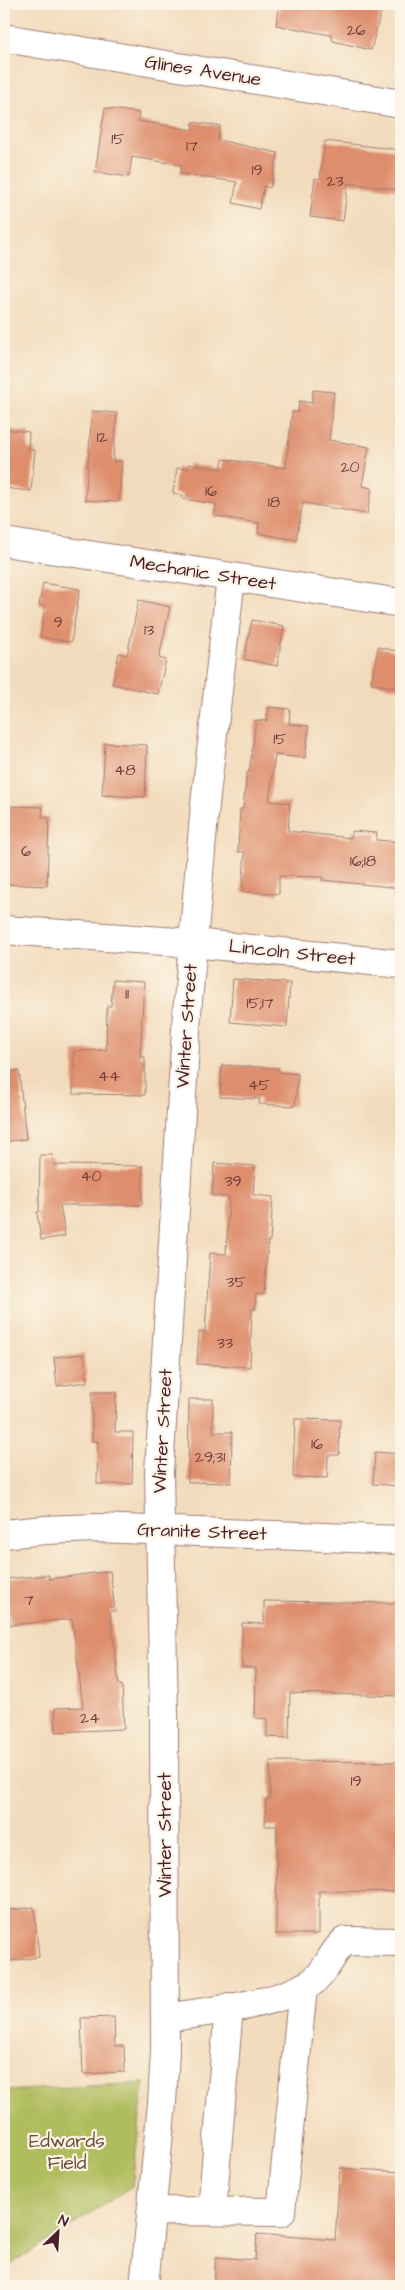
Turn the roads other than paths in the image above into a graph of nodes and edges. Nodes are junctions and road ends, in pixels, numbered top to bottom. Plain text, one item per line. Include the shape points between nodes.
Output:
1 (4, 38) edge
2 (401, 104) edge
3 (4, 542) edge
4 (230, 577) junction
5 (401, 603) edge
6 (4, 930) edge
7 (193, 944) junction
8 (401, 964) edge
9 (160, 1531) junction
10 (4, 1534) edge
11 (401, 1540) edge
12 (401, 1942) edge
13 (303, 1987) junction
14 (229, 2007) junction
15 (166, 2018) junction
16 (152, 2211) junction
17 (212, 2211) junction
18 (144, 2286) edge

1 - 2 street, Glines Avenue
3 - 4 street, Mechanic Street
4 - 5 street, Mechanic Street
4 - 7 street, Winter Street
6 - 7 street, Lincoln Street
7 - 8 street, Lincoln Street
7 - 9 street, Winter Street via 159,1472
9 - 10 street, Granite Street via 73,1528
9 - 11 street, Granite Street
9 - 15 street, Winter Street
12 - 13 street via 345,1941 337,1948 322,1974
13 - 14 street via 274,1998
13 - 17 street via 281,2212
14 - 15 street
14 - 17 street
15 - 16 street, Winter Street via 163,2095
16 - 17 street
16 - 18 street, Winter Street

